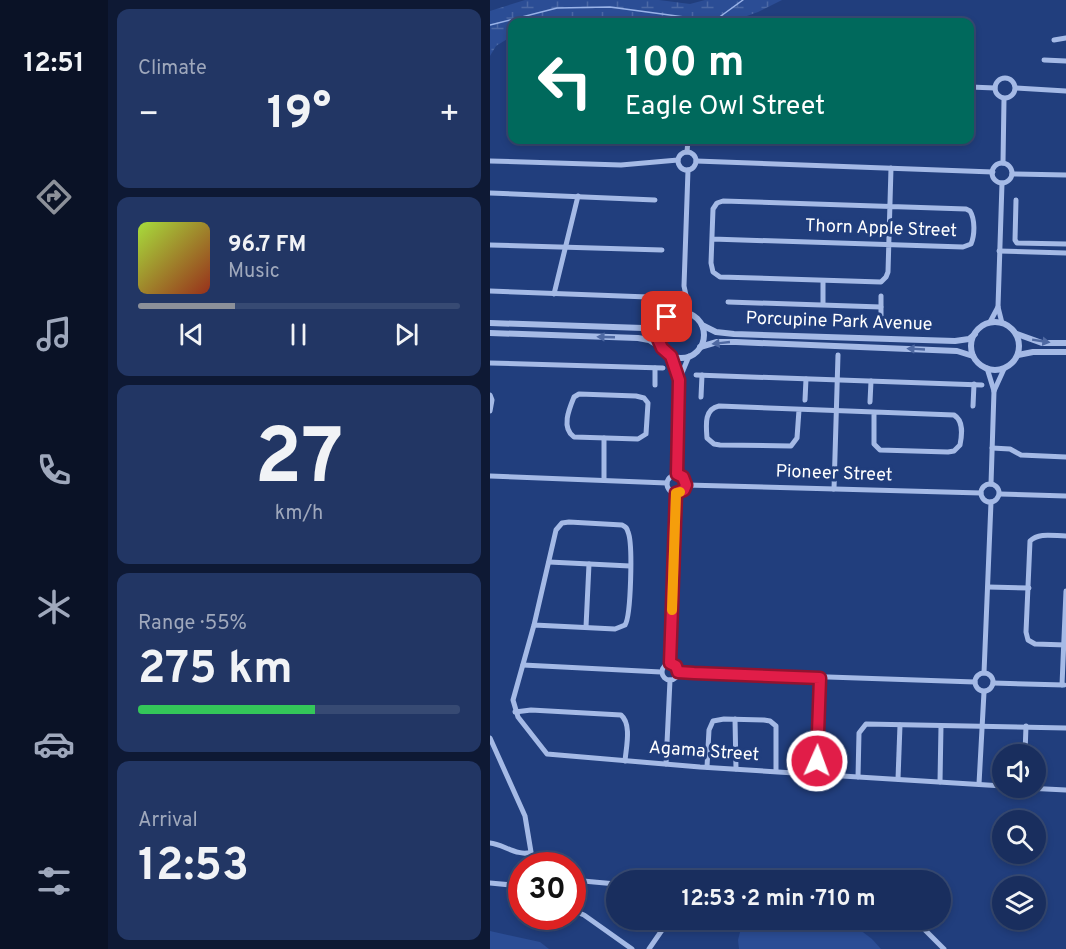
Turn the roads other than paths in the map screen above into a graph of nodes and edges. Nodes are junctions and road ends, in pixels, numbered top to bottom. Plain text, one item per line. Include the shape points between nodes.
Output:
1 (1066, 38) edge
2 (1054, 40) dead end
3 (1044, 60) dead end
4 (1066, 61) edge
5 (974, 87) edge
6 (995, 88) junction
7 (1016, 88) junction
8 (1066, 90) edge
9 (1004, 99) junction
10 (688, 144) edge
11 (687, 152) junction
12 (678, 160) junction
13 (490, 161) edge
14 (696, 161) junction
15 (1003, 163) junction
16 (891, 168) junction
17 (688, 170) junction
18 (992, 172) junction
19 (1012, 174) junction
20 (1066, 175) edge
21 (1002, 183) junction
22 (490, 193) edge
23 (578, 196) junction
24 (655, 200) dead end
25 (1016, 201) dead end
26 (891, 207) junction
27 (712, 238) junction
28 (490, 244) edge
29 (1066, 244) edge
30 (889, 245) junction
31 (565, 248) junction
32 (662, 250) dead end
33 (999, 251) junction
34 (1066, 253) edge
35 (823, 280) junction
36 (684, 286) junction
37 (490, 291) edge
38 (554, 294) junction
39 (881, 296) dead end
40 (648, 297) dead end
41 (728, 302) dead end
42 (823, 304) junction
43 (881, 307) junction
44 (998, 307) junction
45 (690, 314) junction
46 (671, 315) junction
47 (881, 319) dead end
48 (990, 322) junction
49 (490, 323) edge
50 (1002, 323) junction
51 (661, 324) junction
52 (702, 325) junction
53 (490, 333) edge
54 (975, 334) junction
55 (1017, 334) junction
56 (1066, 344) edge
57 (700, 347) junction
58 (662, 348) junction
59 (1066, 352) edge
60 (838, 355) dead end
61 (1018, 355) junction
62 (671, 356) junction
63 (689, 356) junction
64 (973, 356) junction
65 (490, 363) edge
66 (655, 368) junction
67 (663, 368) dead end
68 (987, 368) junction
69 (1004, 369) junction
70 (806, 379) junction
71 (679, 380) junction
72 (837, 380) junction
73 (871, 381) junction
74 (974, 384) junction
75 (655, 385) dead end
76 (982, 385) dead end
77 (994, 390) junction
78 (490, 395) edge
79 (701, 397) dead end
80 (805, 400) dead end
81 (870, 402) dead end
82 (973, 406) dead end
83 (799, 410) junction
84 (490, 411) edge
85 (836, 412) junction
86 (874, 413) junction
87 (604, 438) junction
88 (992, 448) junction
89 (1066, 457) edge
90 (677, 474) junction
91 (490, 476) edge
92 (604, 480) junction
93 (667, 483) junction
94 (991, 484) junction
95 (686, 485) junction
96 (834, 489) junction
97 (676, 493) junction
98 (981, 493) junction
99 (1000, 494) junction
100 (1066, 496) edge
101 (991, 502) junction
102 (1066, 536) edge
103 (549, 562) junction
104 (589, 564) junction
105 (630, 566) junction
106 (988, 586) junction
107 (1029, 588) junction
108 (1066, 591) edge
109 (534, 625) junction
110 (586, 627) junction
111 (1064, 645) edge
112 (670, 663) junction
113 (523, 665) junction
114 (661, 672) junction
115 (678, 672) junction
116 (984, 673) junction
117 (820, 678) junction
118 (670, 680) junction
119 (975, 682) junction
120 (993, 683) junction
121 (1064, 685) edge
122 (984, 692) junction
123 (515, 712) junction
124 (735, 719) junction
125 (900, 725) junction
126 (941, 726) junction
127 (982, 726) junction
128 (1026, 726) junction
129 (1066, 728) edge
130 (490, 738) edge
131 (1025, 744) edge
132 (625, 761) junction
133 (666, 764) junction
134 (707, 767) junction
135 (736, 769) junction
136 (776, 771) junction
137 (817, 774) junction
138 (858, 777) junction
139 (898, 779) junction
140 (940, 782) junction
141 (979, 784) junction
142 (992, 785) edge
143 (1046, 789) edge
144 (1066, 790) edge
145 (490, 843) edge
146 (586, 881) edge
147 (490, 883) edge
148 (606, 883) edge
149 (508, 885) edge
150 (586, 916) edge
151 (662, 930) edge
152 (925, 930) edge
153 (632, 949) edge
154 (649, 949) edge
155 (944, 949) edge

1 - 2 street
3 - 4 street
5 - 6 street
6 - 7 street via 998,80 1004,78 1012,80
6 - 9 street via 996,94
7 - 8 street
7 - 9 street via 1012,96
9 - 15 street
10 - 11 street
11 - 12 street
11 - 14 street
12 - 13 street via 621,165
12 - 17 street
14 - 16 street
14 - 17 street
15 - 18 street
15 - 19 street
16 - 18 street
16 - 26 street
17 - 36 street
18 - 21 street
19 - 20 street
19 - 21 street
21 - 33 street
22 - 23 street
23 - 24 street
23 - 31 street
25 - 29 street via 1018,243
26 - 27 street via 719,201 713,209
26 - 30 street
26 - 30 street, Thorn Apple Street via 970,211 974,217 973,240 963,247
27 - 30 street, Thorn Apple Street
27 - 35 street via 711,268 720,277
28 - 31 street
30 - 35 street via 888,273 881,282
31 - 32 street
31 - 38 street
33 - 34 street
33 - 44 street
35 - 42 street
36 - 45 street
36 - 46 street via 680,303
37 - 38 street
38 - 40 street
39 - 43 street
41 - 42 street
42 - 43 street
43 - 47 street
44 - 48 street
44 - 50 street
45 - 46 street
45 - 52 street
46 - 51 street
48 - 50 street
48 - 54 street
49 - 51 street via 643,328
50 - 55 street
51 - 58 street via 658,334
52 - 54 street, Porcupine Park Avenue via 734,334 955,341
52 - 57 street via 704,337
58 -> 53 street via 638,338
54 - 64 street
55 -> 56 street via 1042,343
55 - 61 street
57 - 63 street
64 -> 57 street, Porcupine Park Avenue via 957,351 736,342
58 - 62 street
59 - 61 street
60 - 72 street
61 - 69 street
62 - 63 street
62 - 71 street
63 - 71 street
64 - 68 street
65 - 66 street
66 - 67 street
66 - 75 street
68 - 69 street
68 - 77 street
69 - 77 street
70 - 72 street
70 - 79 street via 699,375
70 - 80 street
71 - 90 street
72 - 73 street
72 - 85 street
73 - 74 street
73 - 81 street
74 - 76 street
74 - 82 street
77 - 88 street
78 - 84 street
83 - 83 street via 798,438 788,447 720,445 707,438 708,413 715,407
83 - 85 street
85 - 86 street
85 - 96 street
86 - 86 street via 954,415 961,423 960,445 948,452 880,450 874,444
87 - 87 street via 570,434 567,425 574,397 595,394 644,398 648,416 643,437
87 - 92 street
88 - 89 street via 1010,448 1021,455
88 - 94 street
90 - 93 street
90 - 95 street
91 - 92 street
92 - 93 street
93 - 97 street via 668,489
94 - 98 street via 985,485
94 - 99 street via 997,486
95 - 96 street, Pioneer Street
95 - 97 street
96 - 98 street, Pioneer Street
97 - 112 street
98 - 101 street via 985,501
99 - 100 street
99 - 101 street
101 - 106 street
102 - 107 street via 1040,535 1030,541
103 - 104 street
103 - 105 street via 556,530 562,524 605,523 619,524 628,530
103 - 109 street
104 - 105 street
104 - 110 street
105 - 110 street via 629,614 625,625
106 - 107 street
106 - 116 street
107 - 111 street via 1028,640
108 - 111 street
109 - 110 street
109 - 113 street
111 - 121 street
112 - 114 street
112 - 115 street
113 - 114 street
113 - 123 street via 513,696
114 - 118 street
115 - 117 street
115 - 118 street
116 - 119 street
116 - 120 street
117 - 119 street
117 - 137 street
118 - 133 street
119 - 122 street
120 - 121 street
120 - 122 street
122 - 127 street
123 - 132 street, Agama Street via 544,753
123 - 132 street via 619,714 627,724
124 - 134 street via 711,723
124 - 135 street
124 - 136 street via 774,723
125 - 126 street
125 - 138 street via 870,724 861,728
125 - 139 street
126 - 127 street
126 - 140 street
127 - 128 street
127 - 141 street
128 - 129 street
128 - 131 street
130 - 145 street via 525,816 530,852 523,854
132 - 133 street, Agama Street
133 - 134 street, Agama Street
134 - 135 street, Agama Street
135 - 136 street, Agama Street
136 - 137 street, Agama Street
137 - 138 street, Agama Street
138 - 139 street, Agama Street
139 - 140 street, Agama Street
140 - 141 street, Agama Street
141 - 142 street, Agama Street
143 - 144 street
146 - 148 street
147 - 149 street
150 - 153 street
151 - 154 street
152 - 155 street

